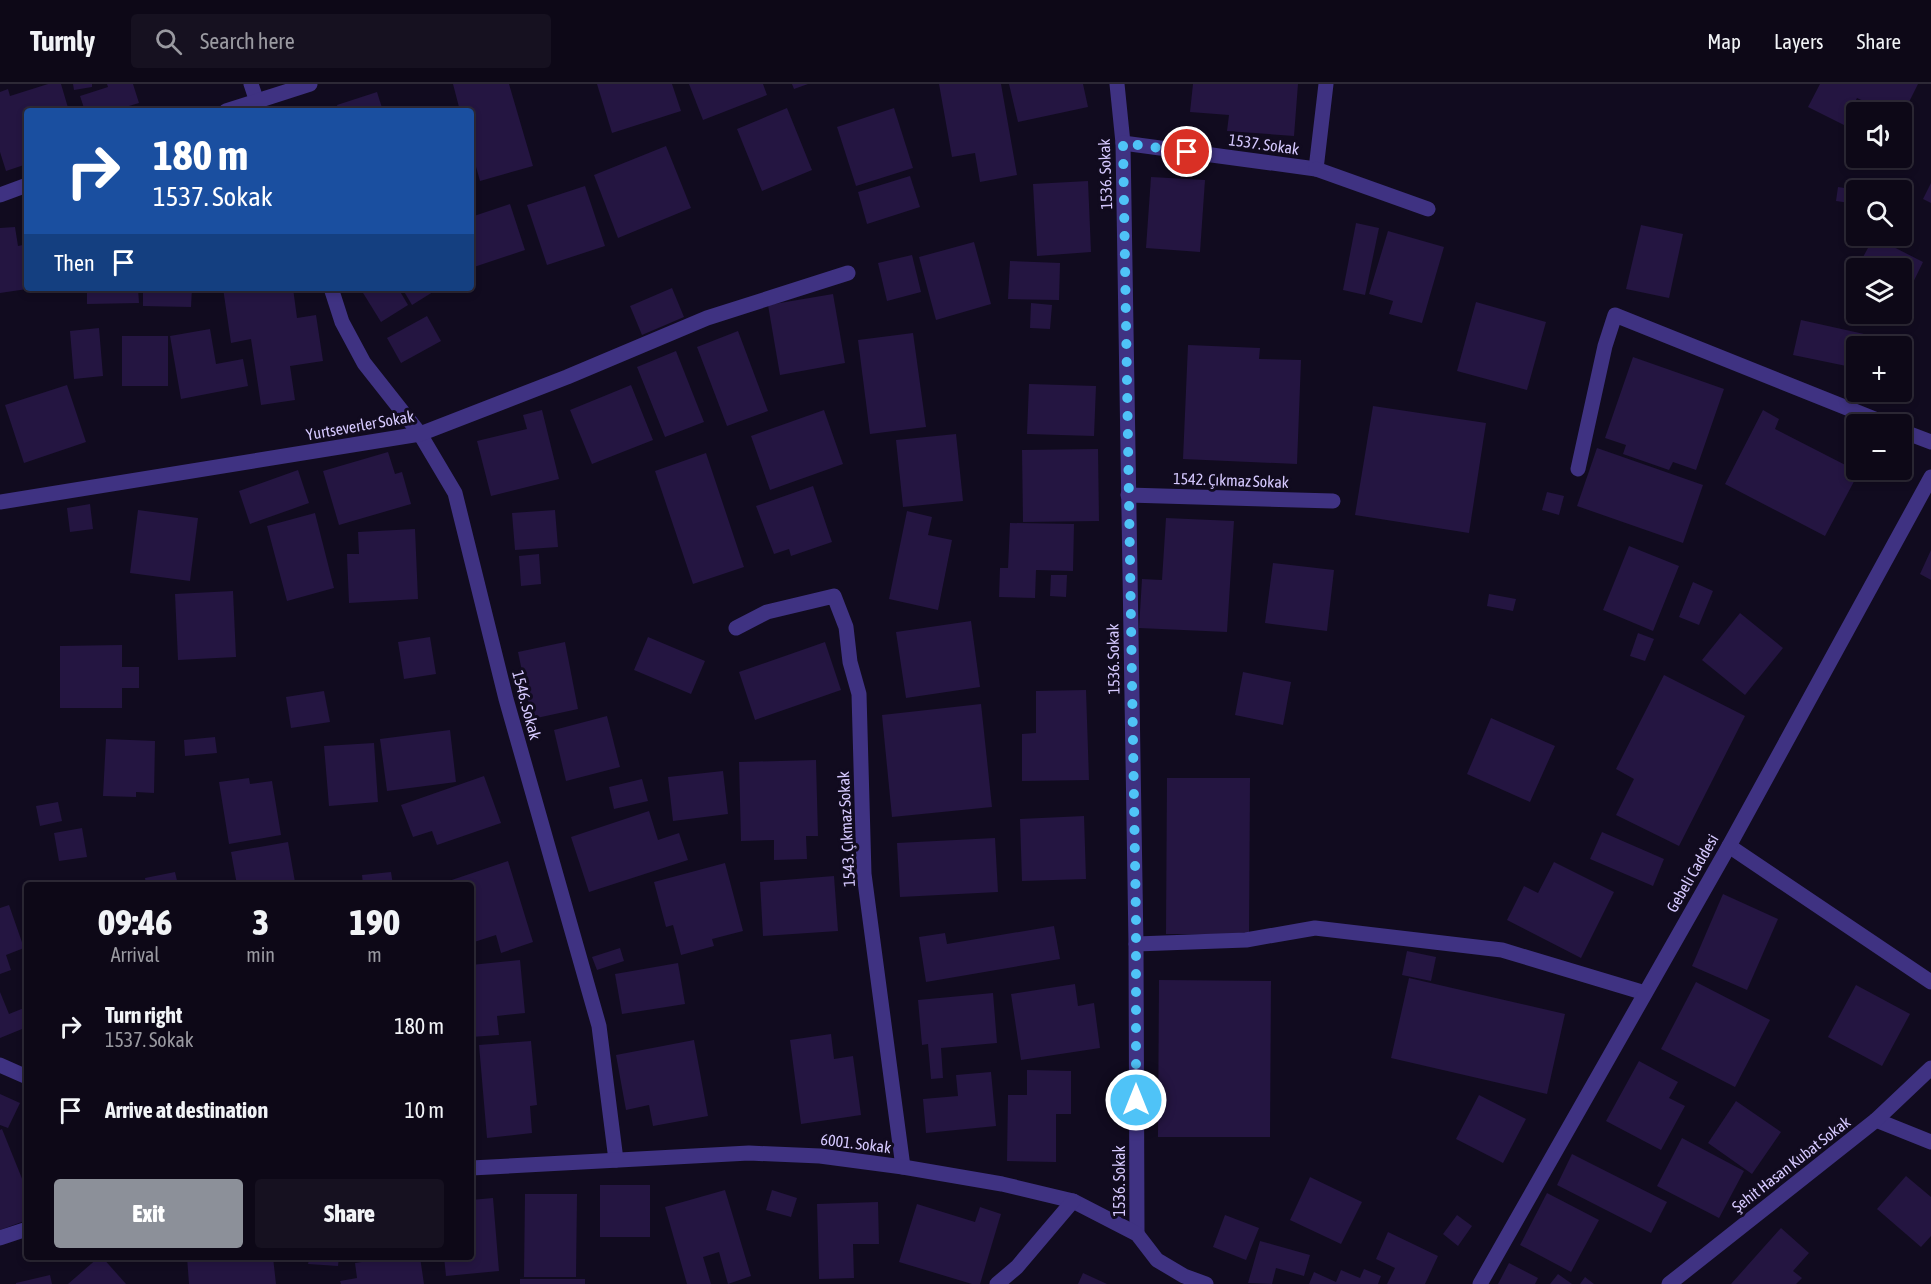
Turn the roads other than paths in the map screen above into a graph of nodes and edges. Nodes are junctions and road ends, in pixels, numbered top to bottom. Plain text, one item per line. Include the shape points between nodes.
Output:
1 (251, 84) edge
2 (310, 84) edge
3 (1117, 84) edge
4 (1326, 84) edge
5 (257, 106) edge
6 (1123, 143) junction
7 (1316, 169) junction
8 (24, 186) edge
9 (0, 195) edge
10 (1428, 209) dead end
11 (848, 273) dead end
12 (333, 291) edge
13 (1862, 414) edge
14 (420, 434) junction
15 (1912, 434) edge
16 (1931, 442) edge
17 (1578, 469) dead end
18 (1931, 477) edge
19 (1128, 495) junction
20 (1333, 501) dead end
21 (0, 502) edge
22 (735, 628) dead end
23 (1729, 846) junction
24 (1136, 944) junction
25 (1931, 982) edge
26 (1645, 993) junction
27 (0, 1065) edge
28 (1931, 1068) edge
29 (24, 1076) edge
30 (1876, 1120) junction
31 (1931, 1142) edge
32 (615, 1160) junction
33 (903, 1167) junction
34 (474, 1168) edge
35 (1073, 1201) junction
36 (24, 1230) edge
37 (1137, 1234) junction
38 (0, 1238) edge
39 (997, 1284) edge
40 (1206, 1284) edge
41 (1480, 1284) edge
42 (1669, 1284) edge

1 - 5 street
2 - 5 street
3 - 6 street, 1536. Sokak
4 - 7 street, 1537. Sokak
6 - 7 street, 1537. Sokak
6 - 19 street, 1536. Sokak
7 - 10 street
8 - 9 street
11 - 14 street, Yurtseverler Sokak via 707,318
12 - 14 street, 1546. Sokak via 342,322 364,363
13 - 17 street via 1615,315
14 - 21 street, Yurtseverler Sokak
14 - 32 street, 1546. Sokak via 454,494 509,710 600,1026
15 - 16 street
18 - 23 street, Gebeli Caddesi
19 - 20 street, 1542. Çıkmaz Sokak
19 - 24 street, 1536. Sokak
22 - 33 street, 1543. Çıkmaz Sokak via 767,612 834,596 846,627 859,694 864,874
23 - 25 street
23 - 26 street, Gebeli Caddesi
24 - 26 street via 1246,940 1315,928 1502,950
24 - 37 street, 1536. Sokak
26 - 41 street, Gebeli Caddesi
27 - 29 street
28 - 30 street, Şehit Hasan Kubat Sokak
30 - 31 street
30 - 42 street, Şehit Hasan Kubat Sokak
32 - 33 street, 6001. Sokak via 748,1153 820,1156
32 - 34 street, 6001. Sokak
33 - 35 street, 6001. Sokak
35 - 37 street, 6001. Sokak
35 - 39 street via 1017,1267
36 - 38 street
37 - 40 street, 6001. Sokak via 1157,1260

